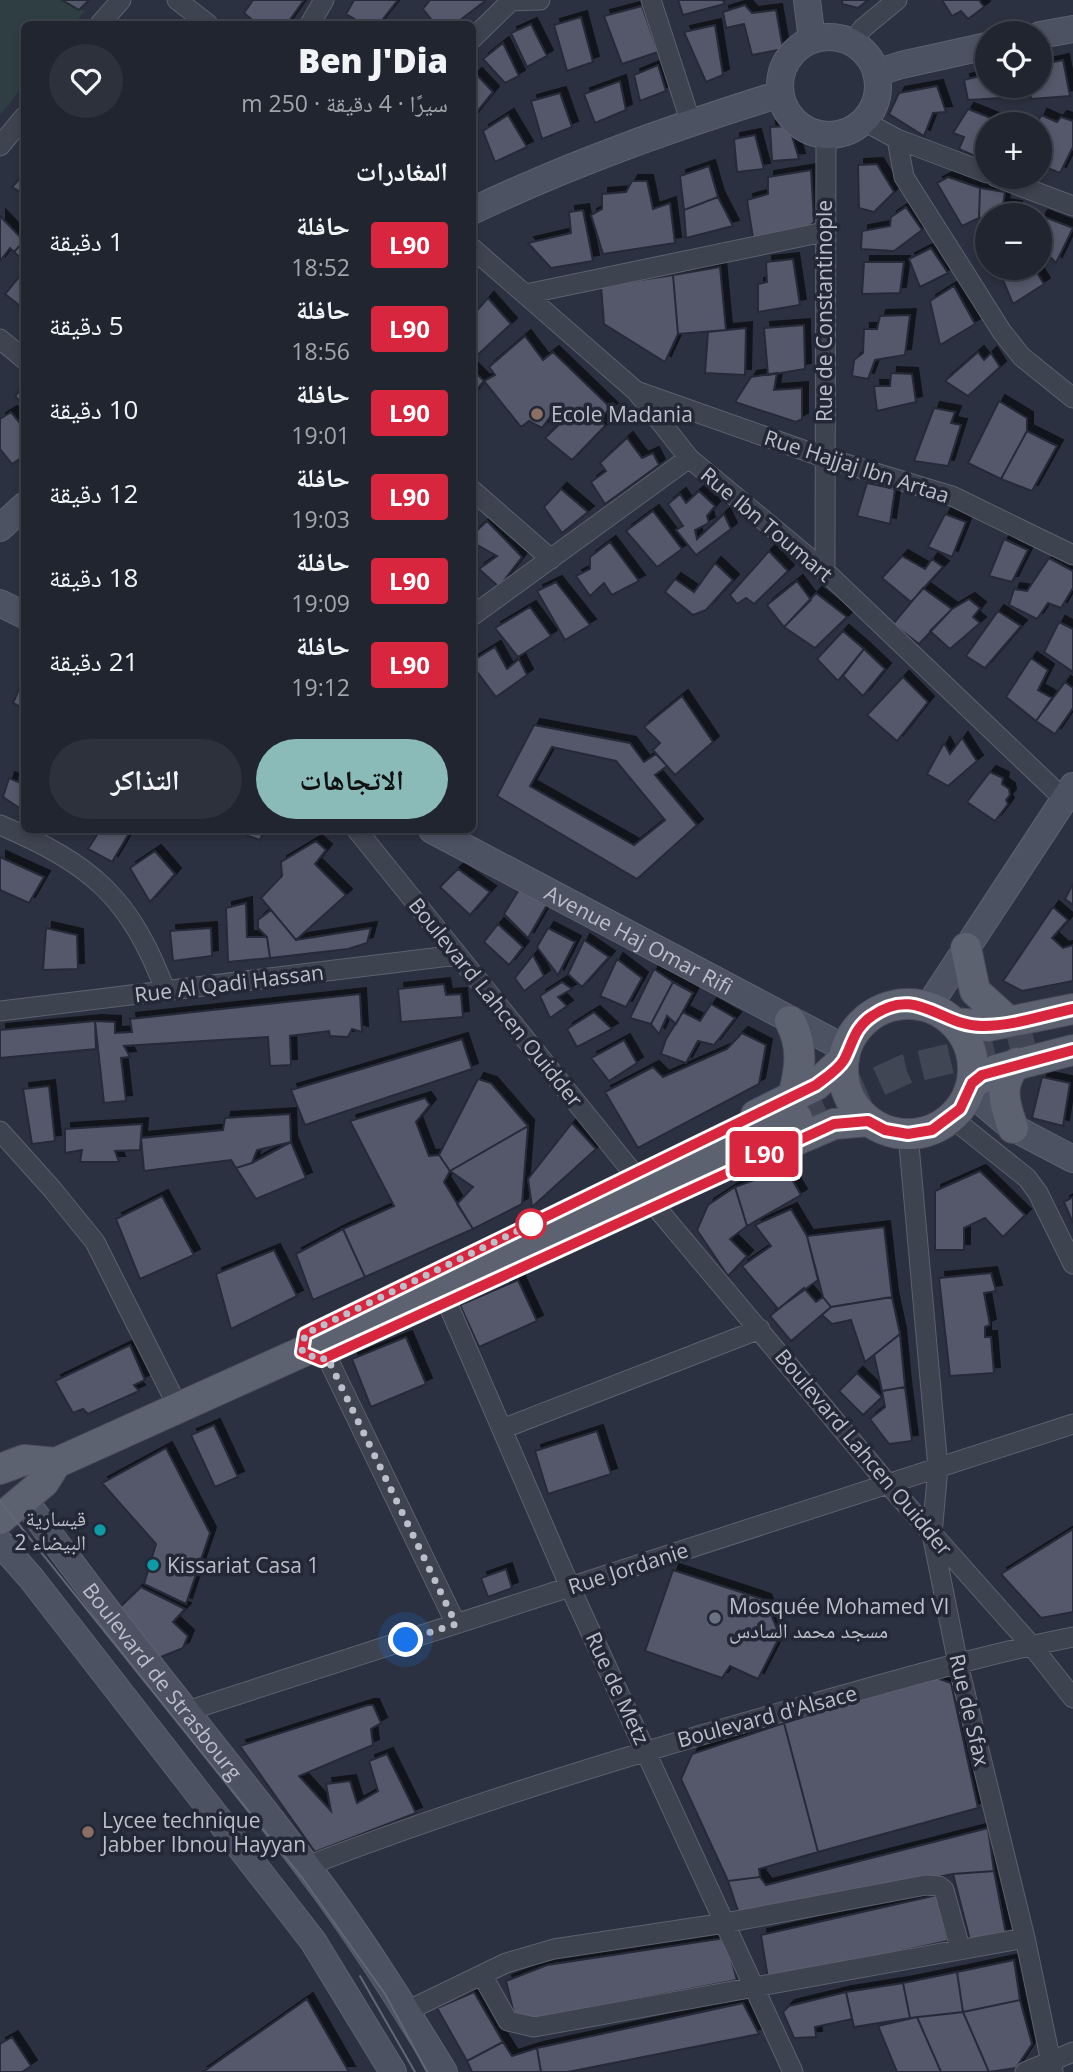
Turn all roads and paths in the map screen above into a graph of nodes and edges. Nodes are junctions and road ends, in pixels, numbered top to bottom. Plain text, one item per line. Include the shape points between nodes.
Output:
1 (121, 0) edge
2 (177, 0) edge
3 (324, 0) edge
4 (540, 0) edge
5 (651, 0) edge
6 (807, 0) edge
7 (897, 0) edge
8 (511, 1) edge
9 (103, 21) edge
10 (204, 21) edge
11 (312, 21) edge
12 (1073, 29) edge
13 (1052, 33) edge
14 (476, 35) edge
15 (812, 40) junction
16 (851, 43) junction
17 (975, 49) edge
18 (876, 73) junction
19 (780, 94) junction
20 (864, 121) junction
21 (21, 122) edge
22 (691, 122) junction
23 (826, 135) junction
24 (897, 139) junction
25 (0, 146) edge
26 (975, 168) edge
27 (1029, 189) edge
28 (1073, 205) edge
29 (476, 209) edge
30 (824, 232) junction
31 (476, 251) edge
32 (526, 294) junction
33 (0, 339) edge
34 (21, 356) edge
35 (636, 391) junction
36 (1073, 398) edge
37 (823, 457) junction
38 (688, 458) junction
39 (476, 494) edge
40 (21, 509) edge
41 (0, 528) edge
42 (1073, 555) edge
43 (551, 559) junction
44 (825, 571) junction
45 (0, 603) edge
46 (476, 613) edge
47 (21, 614) edge
48 (1069, 793) edge
49 (0, 825) edge
50 (359, 833) edge
51 (438, 833) edge
52 (966, 948) junction
53 (458, 954) junction
54 (166, 992) junction
55 (928, 1007) junction
56 (1073, 1009) edge
57 (0, 1011) edge
58 (789, 1021) junction
59 (1009, 1022) junction
60 (955, 1023) junction
61 (1073, 1030) edge
62 (1073, 1050) edge
63 (1026, 1051) junction
64 (845, 1054) junction
65 (971, 1087) junction
66 (795, 1107) junction
67 (952, 1118) junction
68 (868, 1121) junction
69 (1013, 1128) junction
70 (0, 1131) edge
71 (908, 1134) junction
72 (1073, 1158) edge
73 (634, 1174) junction
74 (655, 1206) junction
75 (1073, 1264) edge
76 (447, 1302) junction
77 (760, 1329) junction
78 (314, 1355) junction
79 (178, 1406) junction
80 (1073, 1424) edge
81 (502, 1429) junction
82 (56, 1463) junction
83 (938, 1468) junction
84 (0, 1469) edge
85 (888, 1484) junction
86 (24, 1499) junction
87 (0, 1519) edge
88 (932, 1534) junction
89 (0, 1543) edge
90 (570, 1587) junction
91 (456, 1624) junction
92 (1073, 1637) edge
93 (1031, 1645) junction
94 (958, 1664) junction
95 (1073, 1698) edge
96 (184, 1712) junction
97 (647, 1749) junction
98 (307, 1866) junction
99 (725, 1923) junction
100 (1025, 1938) junction
101 (960, 1948) junction
102 (482, 1975) junction
103 (753, 1987) junction
104 (407, 2011) junction
105 (1073, 2052) edge
106 (1052, 2066) edge
107 (393, 2072) edge
108 (444, 2072) edge
109 (793, 2072) edge
110 (1025, 2072) edge

1 - 9 street
2 - 10 street
3 - 11 street
4 - 8 street
5 - 22 street
6 - 15 street
7 - 16 street
8 - 14 street
12 - 13 street
15 - 16 street via 834,38
15 - 19 street via 788,60
16 - 18 street via 867,56
17 - 18 street
18 - 20 street via 877,94
19 - 22 street
19 - 23 street via 796,122
20 - 23 street via 846,132
20 - 24 street
21 - 25 street
22 - 29 street via 545,177
23 - 30 street, Rue de Constantinople
24 - 26 street
24 - 36 street via 904,177 1002,332 1022,357
27 - 28 street
30 - 32 street
30 - 37 street, Rue de Constantinople
31 - 32 street, Rue Ibn Toumart
32 - 35 street, Rue Ibn Toumart
33 - 34 street
35 - 37 street, Rue Hajjaj Ibn Artaa
35 - 38 street, Rue Ibn Toumart
37 - 42 street, Rue Hajjaj Ibn Artaa via 952,496
37 - 44 street, Rue de Constantinople
38 - 43 street
38 - 44 street, Rue Ibn Toumart
39 - 43 street
40 - 41 street
43 - 46 street
44 - 48 street, Rue Ibn Toumart
45 - 47 street
48 - 52 street
49 - 54 street via 69,859 113,896 143,936
50 - 53 street, Boulevard Lahcen Ouidder
51 - 58 street, Avenue Haj Omar Rifi
52 - 55 street
52 - 59 main road via 975,991
53 - 54 street, Rue Al Qadi Hassan
53 - 73 street, Boulevard Lahcen Ouidder
54 - 57 street, Rue Al Qadi Hassan
55 - 60 main road
55 - 64 main road via 895,1006 874,1014 857,1029
56 - 59 main road
58 - 64 street, Avenue Haj Omar Rifi
58 - 66 main road via 800,1051
59 - 60 main road
60 - 65 main road via 971,1051
61 - 63 main road
62 - 63 main road
63 - 65 main road via 982,1075
63 - 69 main road via 1009,1072 1003,1091
64 - 66 main road
64 - 68 main road via 846,1089
65 - 67 main road
65 - 69 street via 993,1114
66 - 73 main road
66 - 78 main road
67 - 71 main road via 932,1130
67 - 75 street via 1027,1178
68 - 71 main road
68 - 74 main road via 834,1124
69 - 72 street
70 - 79 street via 95,1242
71 - 83 street, Rue de Sfax
73 - 78 main road via 305,1334
74 - 76 main road
74 - 77 street, Boulevard Lahcen Ouidder
76 - 78 main road
76 - 81 street, Rue de Metz
77 - 81 street
77 - 85 street, Boulevard Lahcen Ouidder
78 - 79 main road
78 - 91 street
79 - 82 main road
80 - 83 street, Rue Jordanie
81 - 90 street, Rue de Metz
82 - 84 main road via 24,1460
82 - 86 main road via 44,1482
83 - 85 street, Rue Jordanie
83 - 88 street, Rue de Sfax
84 - 86 main road
85 - 88 street, Boulevard Lahcen Ouidder
85 - 90 street, Rue Jordanie
86 - 87 main road
86 - 96 street, Boulevard de Strasbourg
88 - 93 street, Boulevard Lahcen Ouidder
88 - 94 street, Rue de Sfax
89 - 107 street, Boulevard de Strasbourg via 313,1941
90 - 91 street, Rue Jordanie
90 - 97 street, Rue de Metz
91 - 96 street, Rue Jordanie
92 - 93 street, Boulevard d'Alsace
93 - 94 street, Boulevard d'Alsace
93 - 95 street, Boulevard Lahcen Ouidder
94 - 97 street, Boulevard d'Alsace
94 - 100 street, Rue de Sfax
96 - 98 street, Boulevard de Strasbourg
97 - 98 street, Boulevard d'Alsace via 458,1809
97 - 99 street, Rue de Metz
98 - 104 street, Boulevard de Strasbourg
99 - 101 street via 933,1885 944,1890
99 - 102 street via 554,1949
99 - 103 street, Rue de Metz
100 - 101 street
100 - 106 street, Rue de Sfax
101 - 103 street
102 - 103 street via 504,2016 524,2027
102 - 104 street
103 - 109 street, Rue de Metz
104 - 108 street, Boulevard de Strasbourg
105 - 106 street
106 - 110 street

